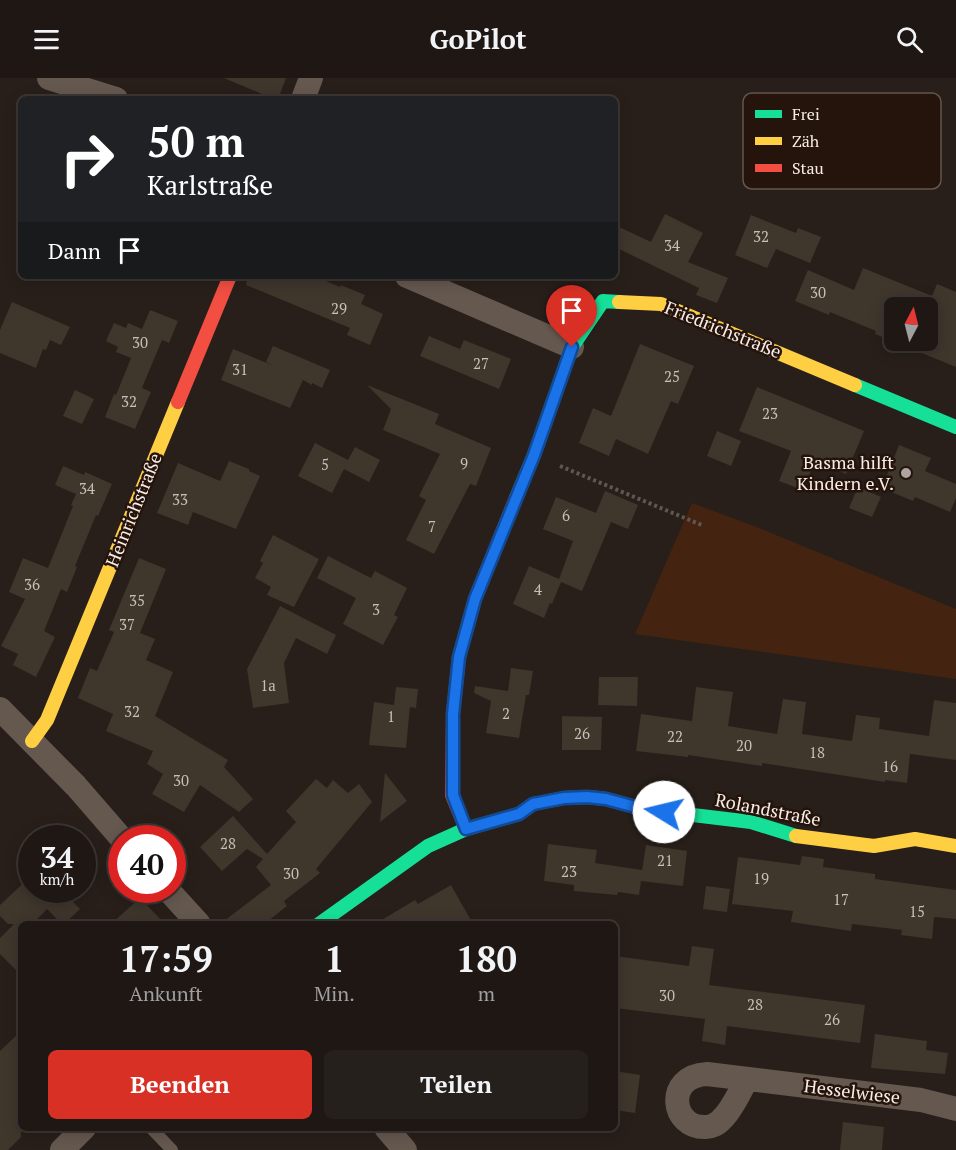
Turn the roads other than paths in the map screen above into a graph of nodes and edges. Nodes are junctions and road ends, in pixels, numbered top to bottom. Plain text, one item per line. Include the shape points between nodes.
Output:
1 (49, 78) edge
2 (311, 78) edge
3 (106, 96) edge
4 (304, 96) edge
5 (229, 279) edge
6 (419, 279) edge
7 (572, 347) junction
8 (956, 427) edge
9 (0, 709) edge
10 (32, 741) junction
11 (110, 825) edge
12 (466, 829) junction
13 (956, 846) edge
14 (180, 903) edge
15 (196, 921) edge
16 (323, 921) edge
17 (747, 1079) dead end
18 (956, 1109) edge
19 (81, 1131) edge
20 (154, 1131) edge
21 (389, 1131) edge
22 (62, 1150) edge
23 (172, 1150) edge
24 (405, 1150) edge

1 - 3 street
2 - 4 street
5 - 10 street, Heinrichstraße via 47,720
6 - 7 street
7 - 8 street, Friedrichstraße via 603,301 661,304
7 - 12 street via 534,455 475,599 459,657 453,714 453,795
9 - 10 street
10 - 11 street
12 - 13 street, Rolandstraße via 519,814 533,804 587,797 643,809 751,822 794,836 874,846 915,839
12 - 16 street, Rolandstraße via 428,846
14 - 15 street
17 - 18 street, Hesselwiese via 921,1100
19 - 22 street
20 - 23 lane
21 - 24 street

